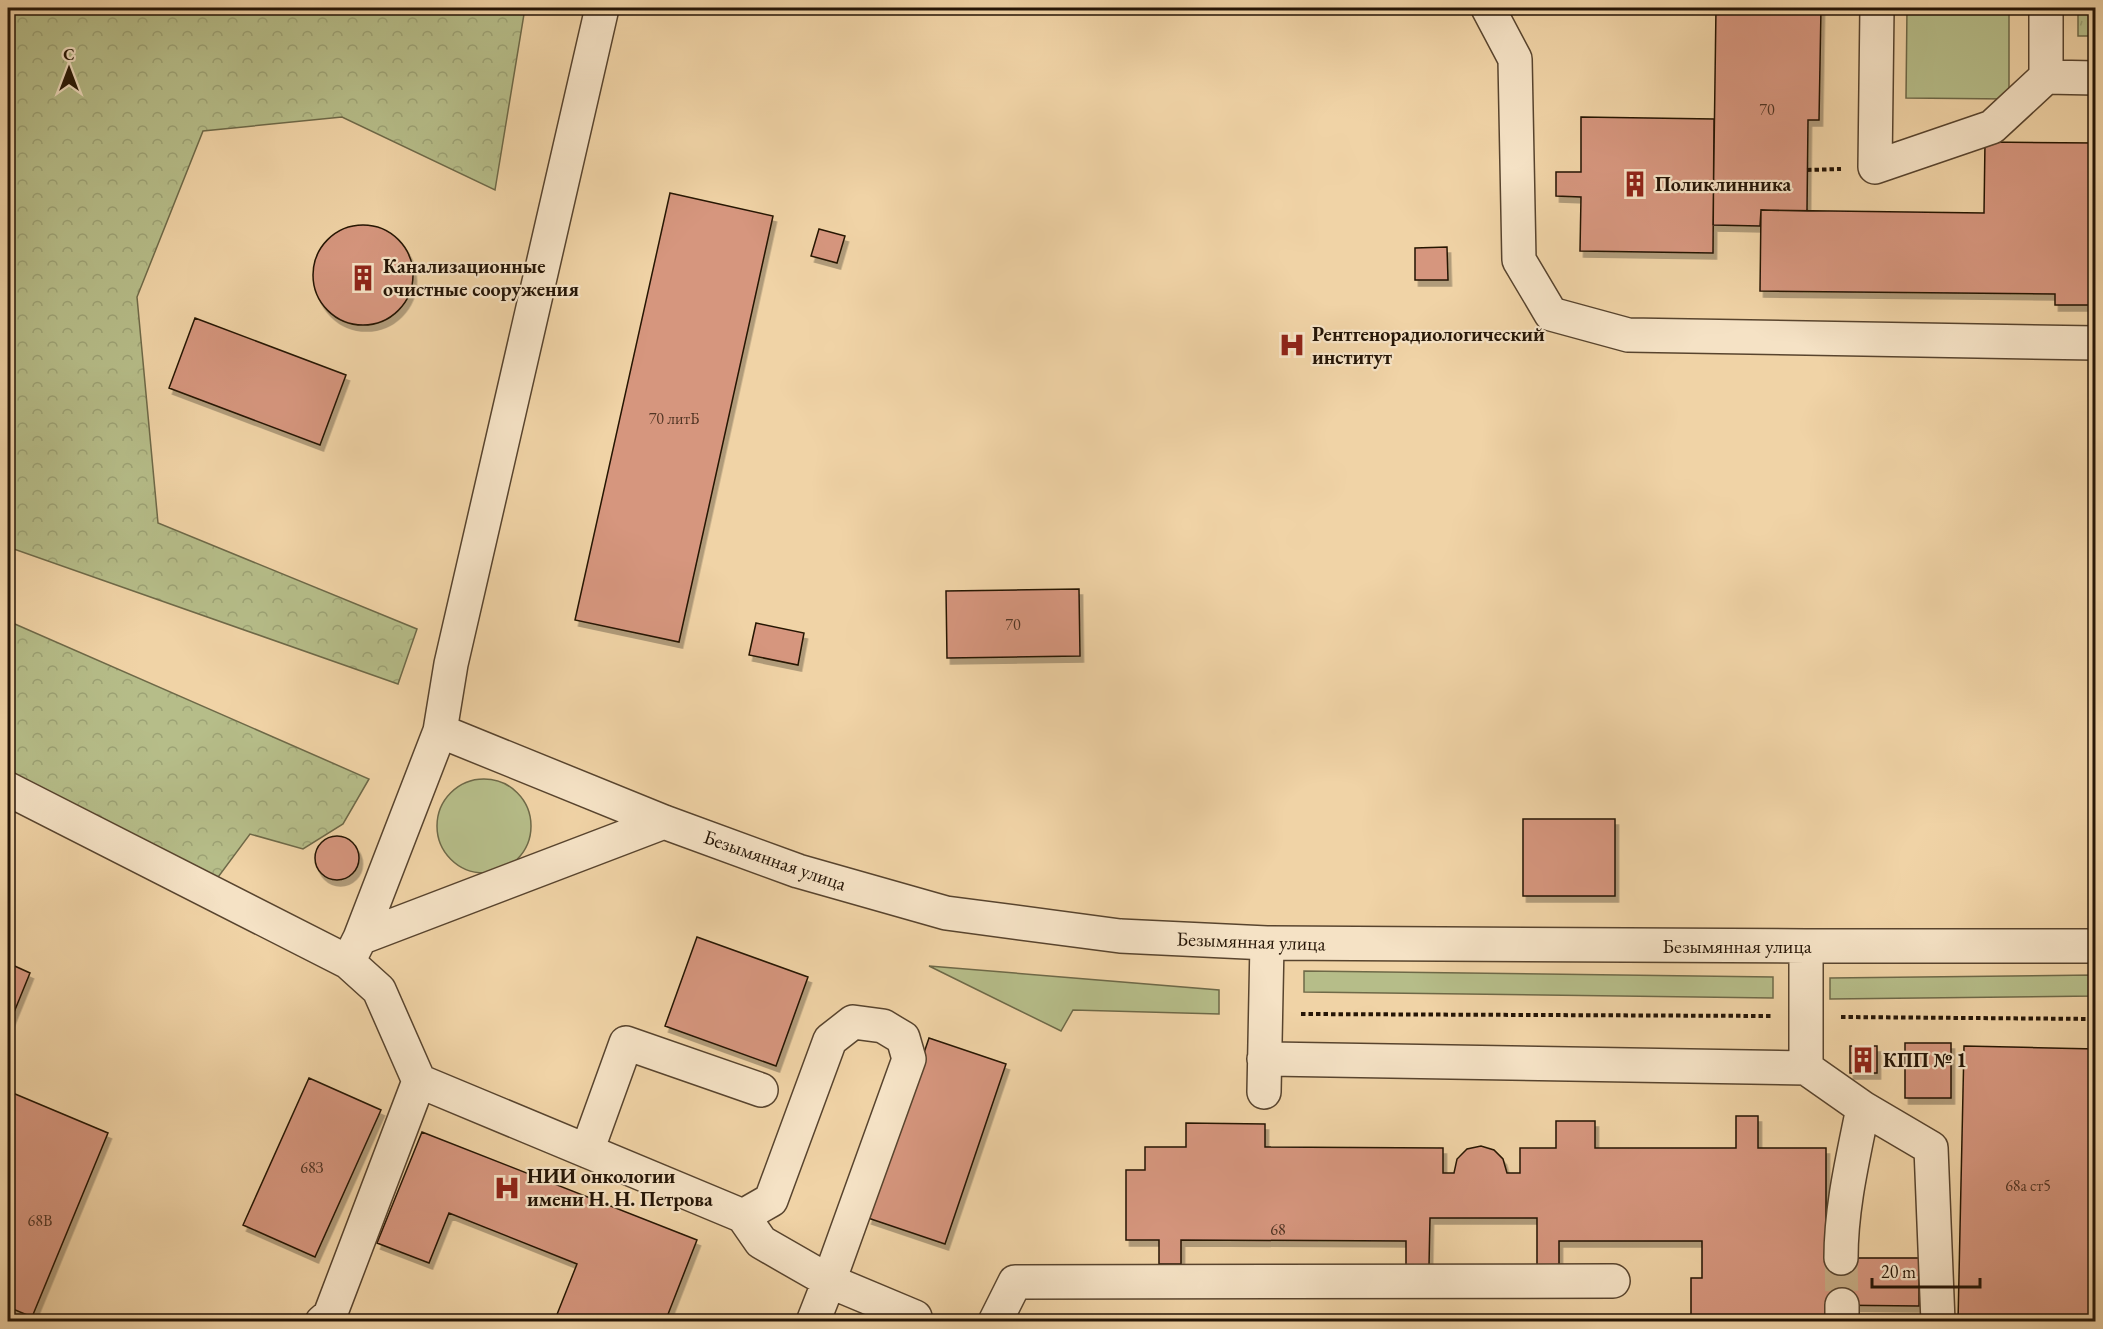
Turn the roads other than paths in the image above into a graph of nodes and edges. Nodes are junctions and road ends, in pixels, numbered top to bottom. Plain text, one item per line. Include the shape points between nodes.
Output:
1 (602, 8) edge
2 (1488, 8) edge
3 (1877, 8) edge
4 (2046, 8) edge
5 (2046, 77) junction
6 (2096, 78) edge
7 (2096, 343) edge
8 (440, 731) junction
9 (8, 789) edge
10 (664, 822) junction
11 (1267, 943) junction
12 (1806, 946) junction
13 (2096, 946) edge
14 (354, 950) junction
15 (1264, 1059) junction
16 (1806, 1068) junction
17 (419, 1081) junction
18 (761, 1090) dead end
19 (1264, 1092) dead end
20 (1863, 1108) junction
21 (587, 1151) junction
22 (743, 1216) junction
23 (1841, 1258) tunnel mouth
24 (829, 1281) junction
25 (1613, 1281) dead end
26 (915, 1317) dead end
27 (333, 1319) edge
28 (813, 1322) edge
29 (995, 1322) edge
30 (1938, 1322) edge

1 - 8 street via 451,664
2 - 7 street via 1515,59 1519,260 1551,314 1628,335
3 - 5 street via 1875,167 1992,127
4 - 5 street
5 - 6 street
8 - 10 street, Безымянная улица
8 - 14 street
9 - 14 street
10 - 11 street, Безымянная улица via 798,871 946,913 1120,936
10 - 14 street
11 - 12 street, Безымянная улица
11 - 15 street
12 - 13 street, Безымянная улица
12 - 16 street
14 - 17 street via 378,990
15 - 16 street
15 - 19 street
16 - 20 street
17 - 21 street
17 - 27 street
18 - 21 street via 626,1043
20 - 23 street via 1845,1195
20 - 30 street via 1931,1148
21 - 22 street
22 - 24 street via 760,1242
22 - 24 street via 771,1200 830,1040 853,1022 882,1026 903,1038 909,1059
24 - 26 street
24 - 28 street
25 - 29 street via 1015,1282

